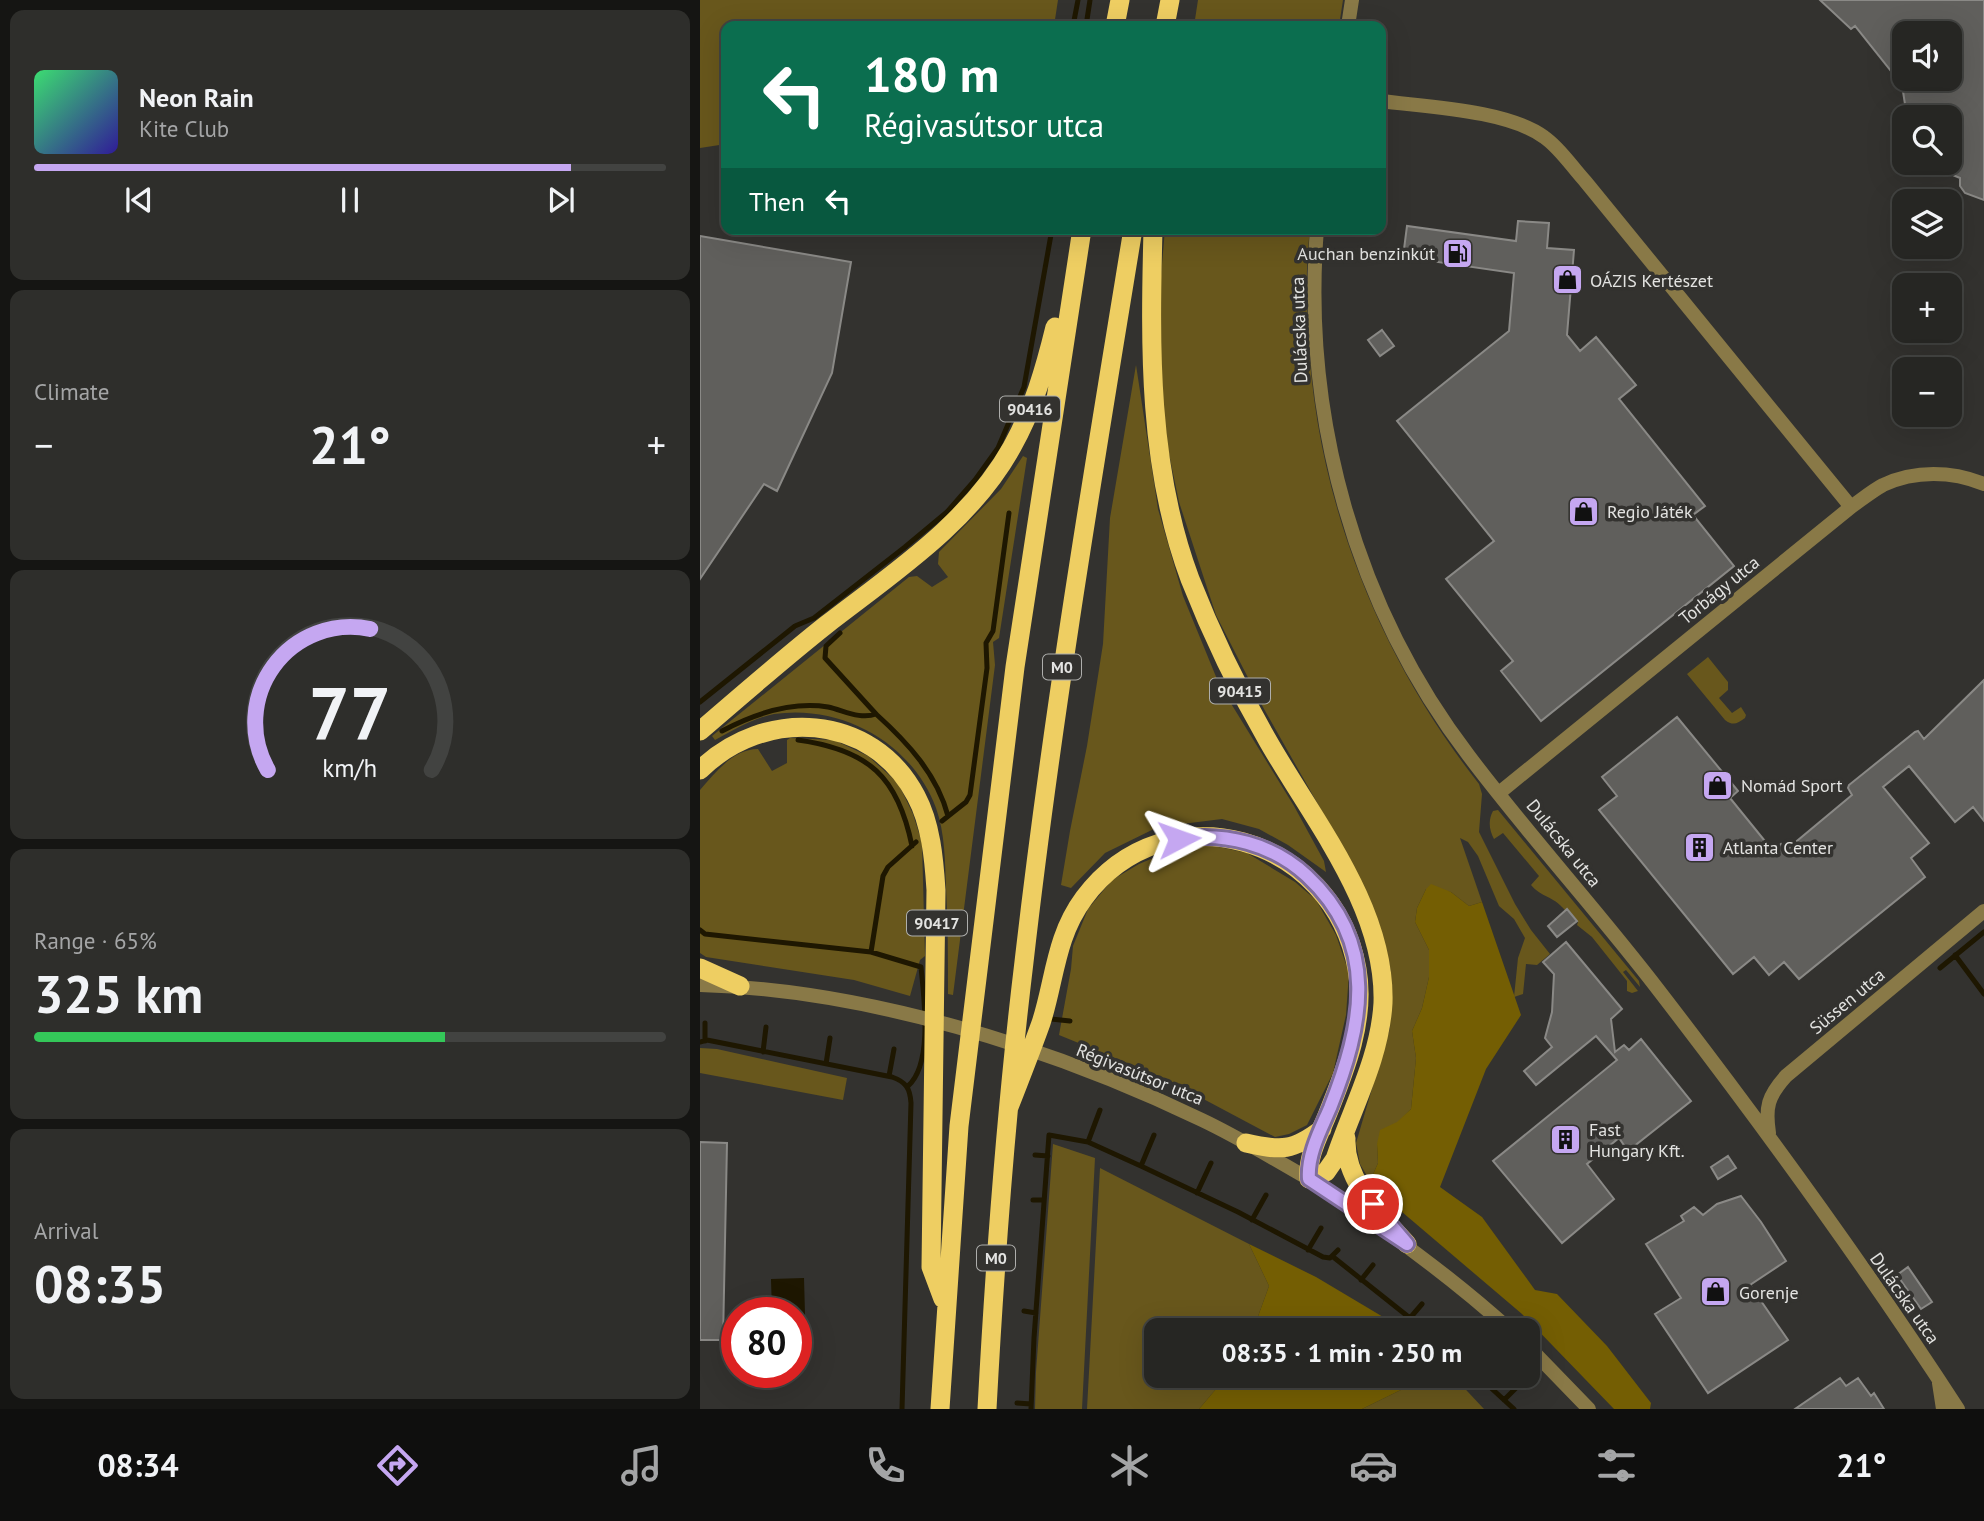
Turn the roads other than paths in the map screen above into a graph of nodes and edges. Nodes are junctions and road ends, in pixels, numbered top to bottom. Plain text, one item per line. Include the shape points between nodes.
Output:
1 (1120, 0) edge
2 (1170, 0) edge
3 (1352, 0) edge
4 (1116, 21) edge
5 (1166, 21) edge
6 (1349, 21) edge
7 (1386, 102) edge
8 (1078, 235) edge
9 (1079, 235) edge
10 (1132, 235) edge
11 (1153, 235) edge
12 (1317, 235) edge
13 (1984, 484) edge
14 (1851, 507) junction
15 (700, 731) edge
16 (700, 770) edge
17 (1499, 793) junction
18 (1984, 911) edge
19 (700, 968) edge
20 (700, 985) edge
21 (740, 986) junction
22 (1009, 1107) junction
23 (1346, 1127) junction
24 (1322, 1129) junction
25 (1770, 1138) junction
26 (1246, 1143) junction
27 (1309, 1179) junction
28 (1407, 1244) junction
29 (945, 1305) junction
30 (1497, 1318) edge
31 (1540, 1358) edge
32 (1938, 1378) junction
33 (940, 1409) edge
34 (987, 1409) edge
35 (1589, 1409) edge
36 (1943, 1409) edge
37 (1958, 1409) edge

1 - 4 highway
2 - 5 highway
3 - 6 street
7 - 14 street via 1498,117 1546,138
8 - 15 highway, 90416 via 1036,393 1012,448 984,488 940,535
9 - 29 highway, M0 via 1015,667 959,1126
10 - 22 highway, M0 via 1062,671
11 - 23 highway, 90415 via 1154,412 1165,482 1189,577 1237,686 1349,877 1377,949 1383,1003 1379,1035
12 - 17 street, Dulácska utca via 1314,321 1321,399 1349,523 1384,612 1417,678 1468,756
13 - 14 street, Torbágy utca via 1941,473 1913,477 1882,486
14 - 17 street, Torbágy utca
16 - 29 highway, 90417 via 748,737 790,727 818,727 873,748 904,777 917,797 927,826 936,890 932,1267
17 - 25 street, Dulácska utca via 1659,990
18 - 25 street, Süssen utca via 1786,1076 1768,1104
19 - 21 highway
20 - 21 street, Régivasútsor utca
21 - 26 street, Régivasútsor utca via 821,996 994,1039 1170,1105
22 - 24 highway via 1042,1021 1064,933 1083,900 1100,879 1138,852 1164,842 1220,837 1275,853 1300,870 1321,889 1352,944 1359,994 1357,1023
22 - 34 highway, M0
23 - 27 highway, 90415 via 1332,1165
23 - 28 highway, 90415 via 1346,1155 1352,1174
24 - 26 highway via 1287,1149
24 - 27 highway
25 - 32 street, Dulácska utca
26 - 27 street, Régivasútsor utca
27 - 28 street, Régivasútsor utca
28 - 30 street, Régivasútsor utca
29 - 33 highway, M0
31 - 35 street
32 - 36 street
32 - 37 street, Dulácska utca

